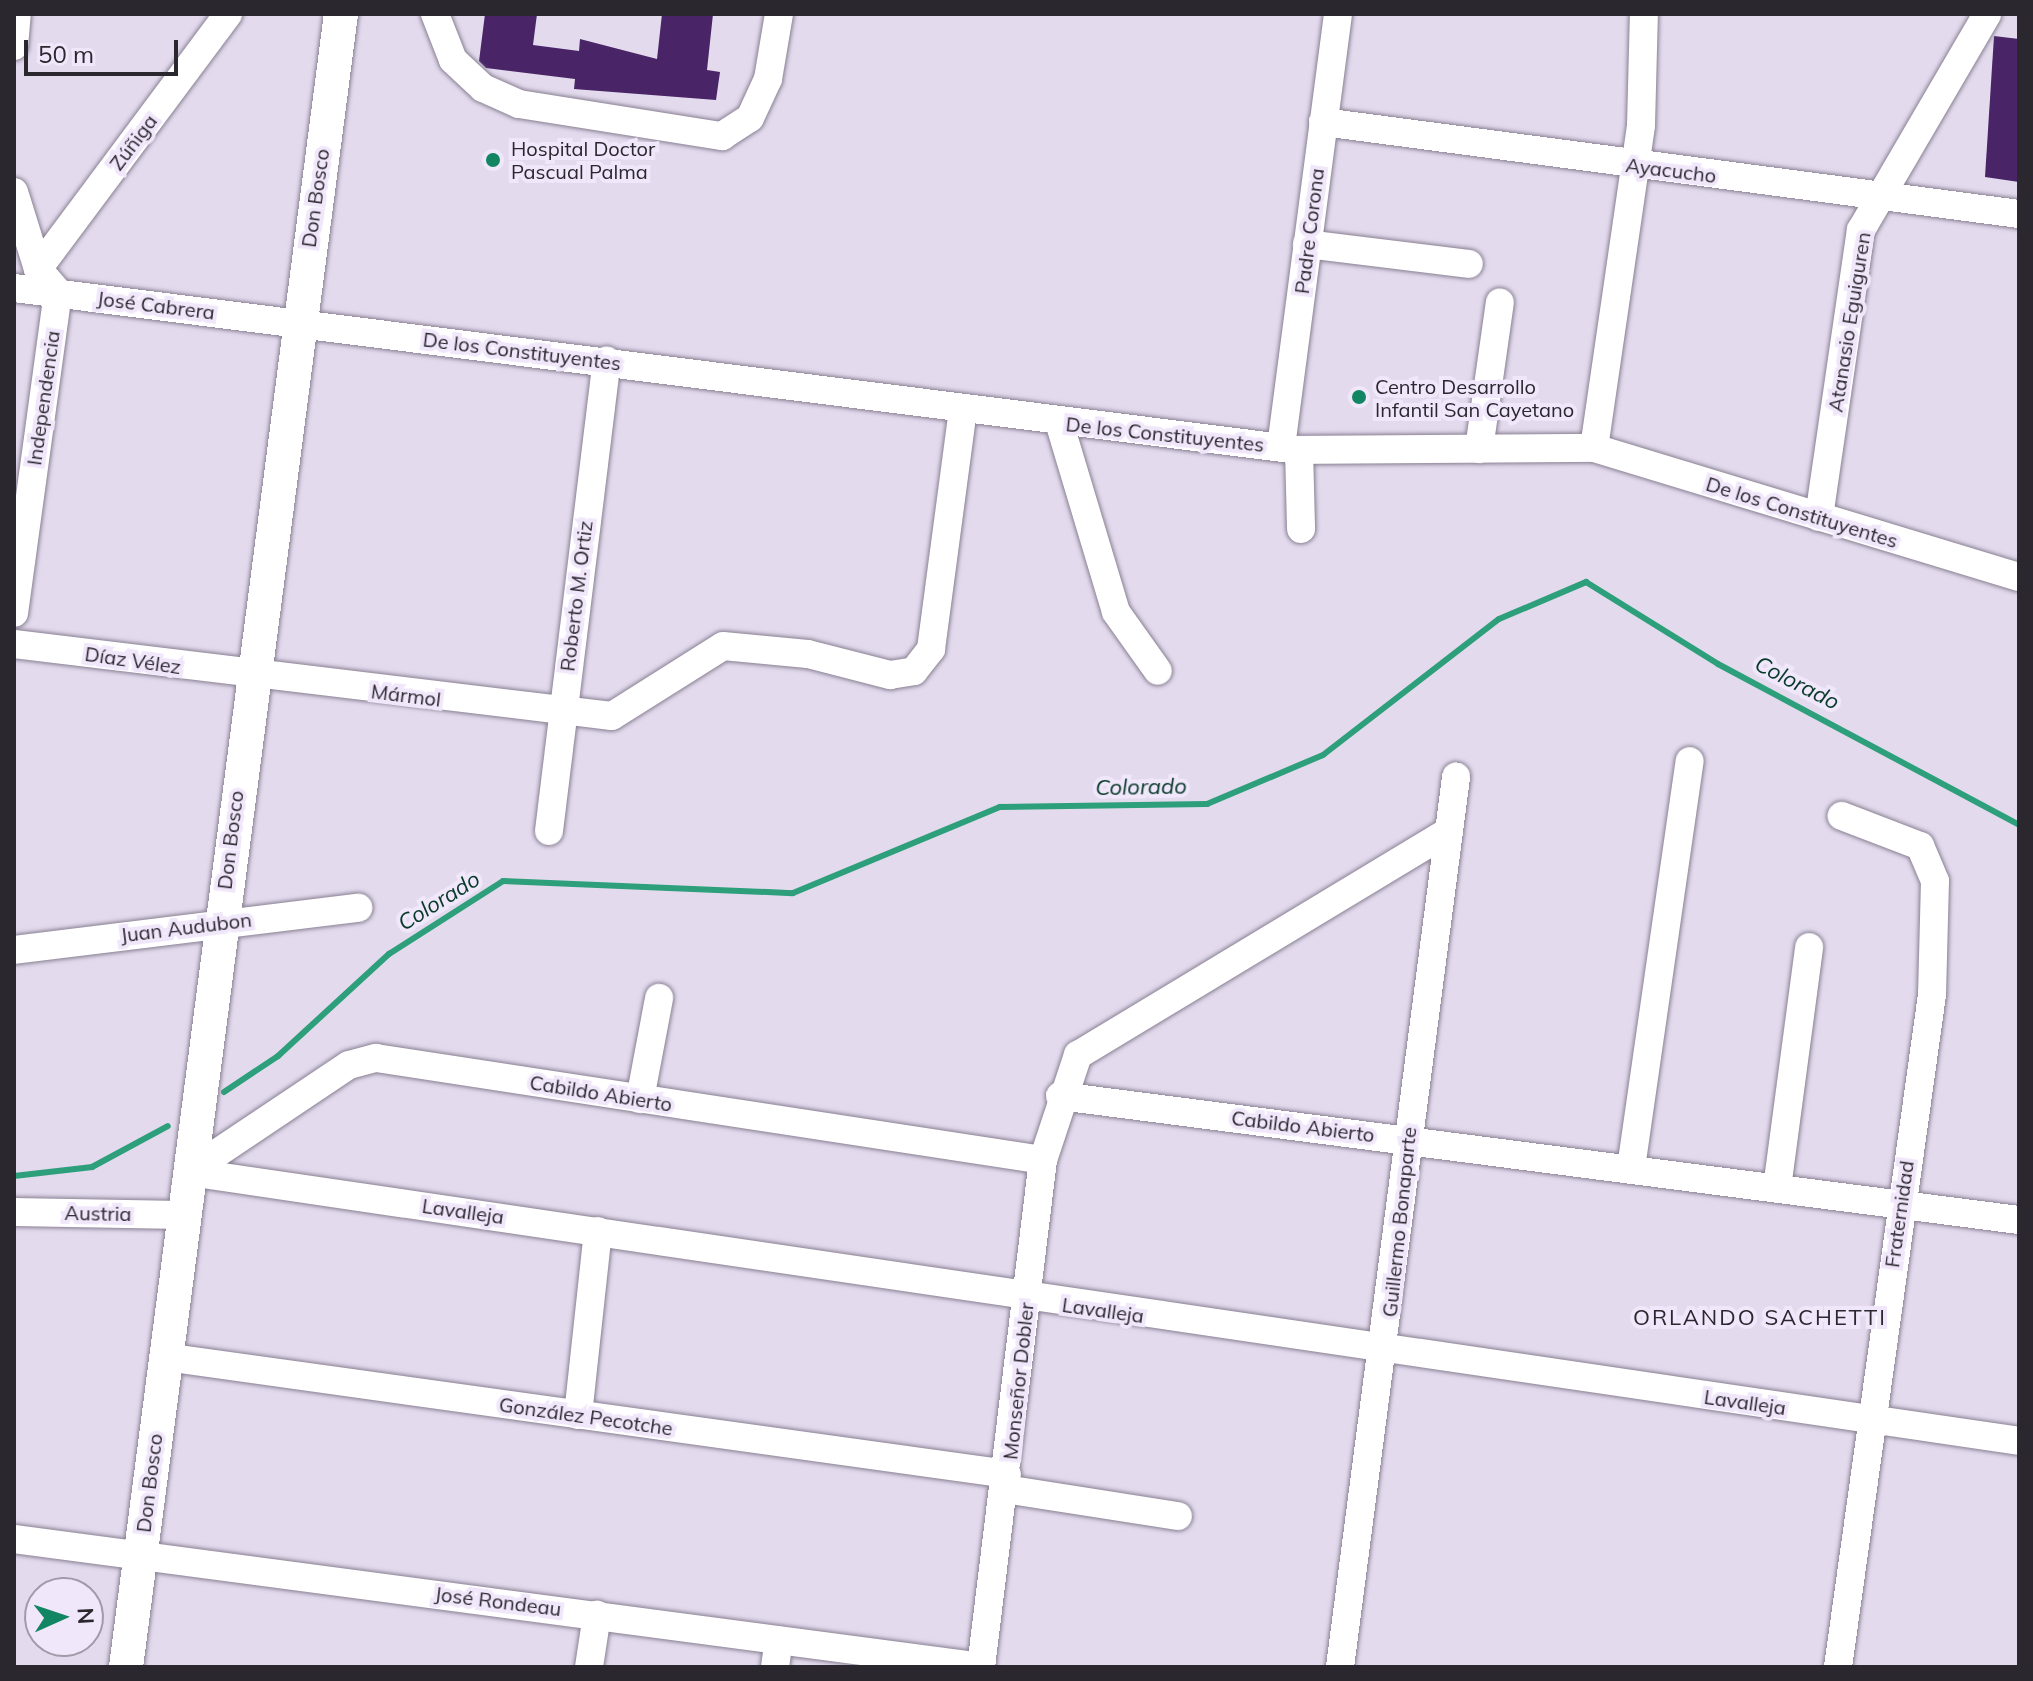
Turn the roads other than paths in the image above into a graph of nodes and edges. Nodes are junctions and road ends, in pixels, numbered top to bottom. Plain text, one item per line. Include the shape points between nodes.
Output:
1 (17, 14) edge
2 (228, 14) edge
3 (341, 14) edge
4 (435, 14) edge
5 (779, 14) edge
6 (1338, 14) edge
7 (1644, 14) edge
8 (1987, 14) edge
9 (14, 46) edge
10 (1323, 122) junction
11 (1636, 166) junction
12 (14, 192) edge
13 (1878, 194) junction
14 (2019, 214) edge
15 (1307, 244) junction
16 (1469, 264) dead end
17 (38, 269) junction
18 (14, 288) edge
19 (58, 292) junction
20 (1500, 302) dead end
21 (297, 323) junction
22 (607, 361) junction
23 (963, 408) junction
24 (1059, 422) junction
25 (1290, 448) junction
26 (1594, 448) junction
27 (1479, 449) junction
28 (1819, 517) junction
29 (1301, 529) dead end
30 (2019, 577) edge
31 (14, 613) edge
32 (14, 644) edge
33 (1158, 671) dead end
34 (251, 676) junction
35 (561, 714) junction
36 (1690, 761) dead end
37 (1456, 777) dead end
38 (1842, 816) dead end
39 (549, 831) dead end
40 (1449, 831) junction
41 (358, 908) dead end
42 (220, 921) junction
43 (1809, 947) dead end
44 (14, 950) edge
45 (659, 998) dead end
46 (1060, 1096) junction
47 (640, 1099) junction
48 (1407, 1138) junction
49 (1043, 1160) junction
50 (1631, 1168) junction
51 (189, 1172) junction
52 (1777, 1188) junction
53 (1900, 1204) junction
54 (14, 1212) edge
55 (182, 1215) junction
56 (2019, 1220) edge
57 (598, 1231) junction
58 (1027, 1299) junction
59 (1385, 1350) junction
60 (165, 1357) junction
61 (578, 1415) junction
62 (1870, 1420) junction
63 (2019, 1441) edge
64 (1006, 1481) junction
65 (1178, 1516) dead end
66 (14, 1539) edge
67 (141, 1556) junction
68 (597, 1615) junction
69 (777, 1653) edge
70 (126, 1667) edge
71 (589, 1667) edge
72 (981, 1667) edge
73 (1340, 1667) edge
74 (1838, 1667) edge

1 - 9 street
2 - 17 street, Zúñiga
3 - 21 main road, Don Bosco
4 - 5 street via 453,60 483,88 519,104 722,136 750,118 768,79
6 - 10 street, Padre Corona
7 - 11 street
8 - 13 street, Atanasio Eguiguren
10 - 11 street, Ayacucho
10 - 15 street, Padre Corona
11 - 13 street, Ayacucho
11 - 26 street
12 - 17 street
13 - 14 street, Ayacucho
13 - 28 street, Atanasio Eguiguren via 1861,230
15 - 16 street
15 - 25 street, Padre Corona
17 - 19 street
18 - 19 street, José Cabrera
19 - 21 street, José Cabrera
19 - 31 street, Independencia
20 - 27 street
21 - 22 street, De los Constituyentes
21 - 34 main road, Don Bosco
22 - 23 street, De los Constituyentes
22 - 35 street, Roberto M. Ortiz
23 - 24 street, De los Constituyentes
23 - 35 street, Mármol via 931,649 914,671 890,675 808,654 723,646 612,716
24 - 25 street, De los Constituyentes
24 - 33 street via 1116,612
25 - 27 street, De los Constituyentes
25 - 29 street, Padre Corona
26 - 27 street, De los Constituyentes
26 - 28 street, De los Constituyentes
28 - 30 street, De los Constituyentes
32 - 34 street, Díaz Vélez
34 - 35 street, Mármol
34 - 42 main road, Don Bosco
35 - 39 street, Roberto M. Ortiz
36 - 50 street
37 - 40 street, Guillermo Bonaparte
38 - 53 street, Fraternidad via 1920,846 1935,881 1932,995
40 - 46 street via 1078,1055
40 - 48 street, Guillermo Bonaparte
41 - 42 street, Juan Audubon
42 - 44 street, Juan Audubon
42 - 51 main road, Don Bosco
43 - 52 street
45 - 47 street
46 - 48 street, Cabildo Abierto
46 - 49 street, Monseñor Dobler
47 - 49 street, Cabildo Abierto
47 - 51 street, Cabildo Abierto via 376,1058 349,1065
48 - 50 street, Cabildo Abierto
48 - 59 street, Guillermo Bonaparte
49 - 58 street, Monseñor Dobler
50 - 52 street, Cabildo Abierto
51 - 55 main road, Don Bosco
51 - 57 street, Lavalleja
52 - 53 street, Cabildo Abierto
53 - 56 street, Cabildo Abierto
53 - 62 street, Fraternidad
54 - 55 street, Austria
55 - 60 main road, Don Bosco
57 - 58 street, Lavalleja
57 - 61 street
58 - 59 street, Lavalleja
58 - 64 street, Monseñor Dobler
59 - 62 street, Lavalleja
59 - 73 street, Guillermo Bonaparte
60 - 61 street, González Pecotche
60 - 67 main road, Don Bosco
61 - 64 street, González Pecotche
62 - 63 street, Lavalleja
62 - 74 street, Fraternidad
64 - 65 street, González Pecotche
64 - 72 street, Monseñor Dobler
66 - 67 street, José Rondeau
67 - 68 street, José Rondeau
67 - 70 main road, Don Bosco
68 - 69 street, José Rondeau
68 - 71 street
69 - 72 street, José Rondeau

